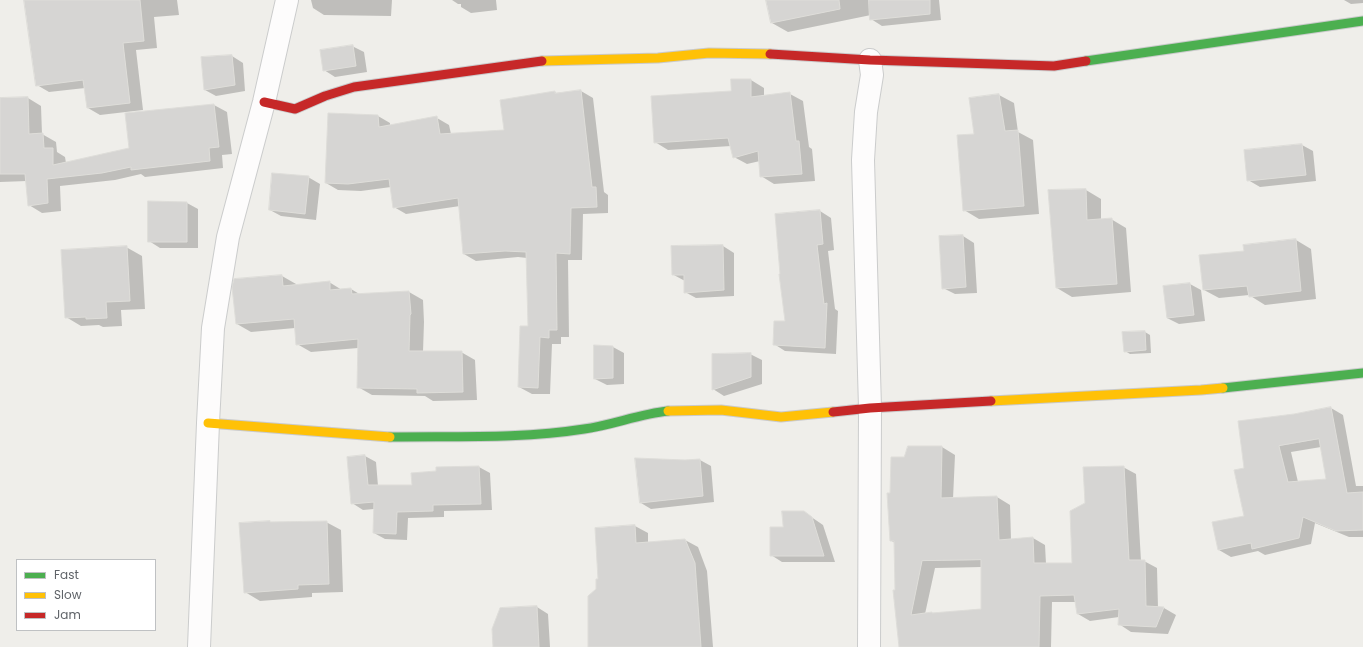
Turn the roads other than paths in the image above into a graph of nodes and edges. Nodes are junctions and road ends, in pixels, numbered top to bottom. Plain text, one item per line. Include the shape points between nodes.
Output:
1 (287, 0) edge
2 (1363, 21) edge
3 (870, 60) junction
4 (264, 102) junction
5 (1363, 373) edge
6 (870, 408) junction
7 (208, 422) junction
8 (199, 647) edge
9 (869, 647) edge

1 - 4 street
2 - 3 street via 1054,66
3 - 4 street via 709,53 658,58 549,60 354,87 295,109
3 - 6 street via 872,75 866,112 864,160
4 - 7 street via 228,237 213,328
5 - 6 street via 1200,390
6 - 7 street via 781,417 721,410 666,411 585,429 474,438 388,437
6 - 9 street
7 - 8 street

